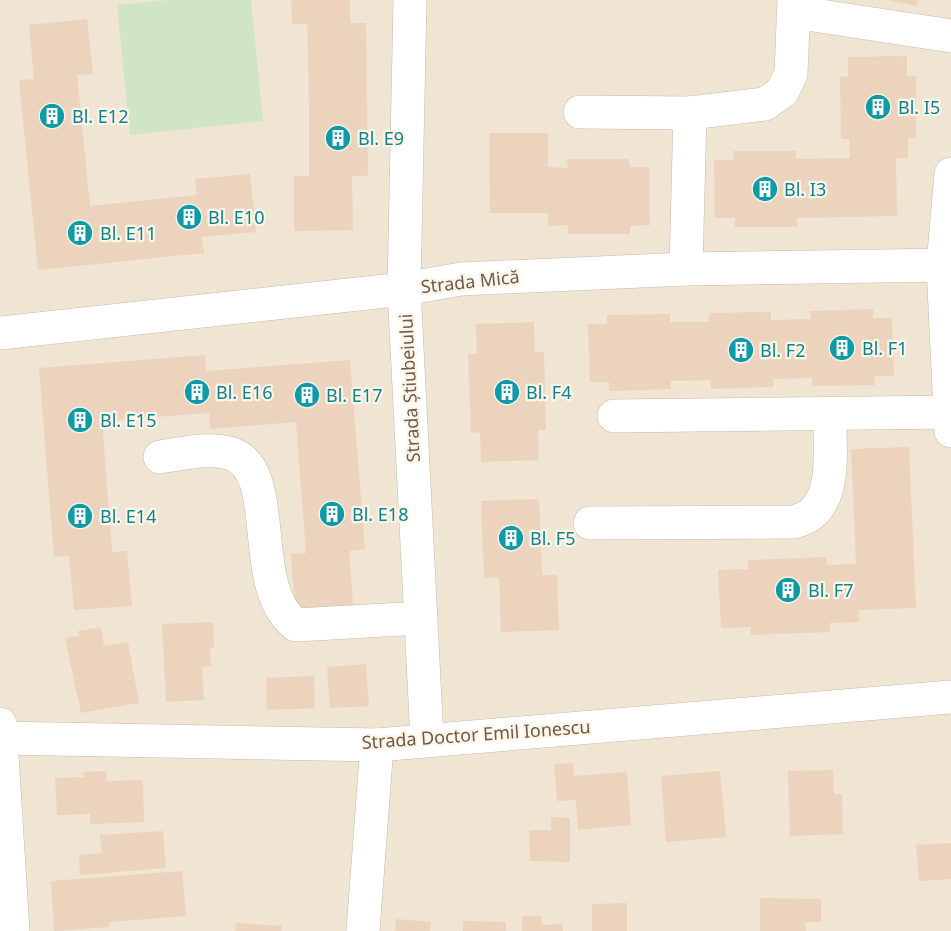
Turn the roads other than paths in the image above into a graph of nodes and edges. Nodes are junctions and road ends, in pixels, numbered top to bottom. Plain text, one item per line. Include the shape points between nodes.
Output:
1 (410, 0) edge
2 (794, 6) edge
3 (951, 36) edge
4 (580, 112) dead end
5 (690, 113) junction
6 (951, 174) edge
7 (947, 265) edge
8 (686, 269) junction
9 (404, 289) junction
10 (0, 333) edge
11 (951, 412) edge
12 (830, 415) junction
13 (614, 416) dead end
14 (951, 431) edge
15 (160, 457) dead end
16 (590, 523) dead end
17 (421, 618) junction
18 (951, 697) edge
19 (0, 724) edge
20 (0, 738) edge
21 (427, 739) junction
22 (377, 744) junction
23 (13, 931) edge
24 (363, 931) edge

1 - 9 street, Strada Știubeiului
2 - 3 street
2 - 5 street via 791,74 782,92 755,107
4 - 5 street
5 - 8 street
6 - 7 street
7 - 8 street, Strada Mică
7 - 11 street
8 - 9 street, Strada Mică via 461,279
9 - 10 street, Strada Mică
9 - 17 street, Strada Știubeiului
11 - 12 street
11 - 14 street
12 - 13 street
12 - 16 street via 826,497 810,517 793,522
15 - 17 street via 207,451 229,453 245,461 256,479 270,584 284,615 296,625
17 - 21 street, Strada Știubeiului
18 - 21 street, Strada Doctor Emil Ionescu
19 - 20 street
20 - 22 street, Strada Doctor Emil Ionescu
20 - 23 street
21 - 22 street, Strada Doctor Emil Ionescu
22 - 24 street

